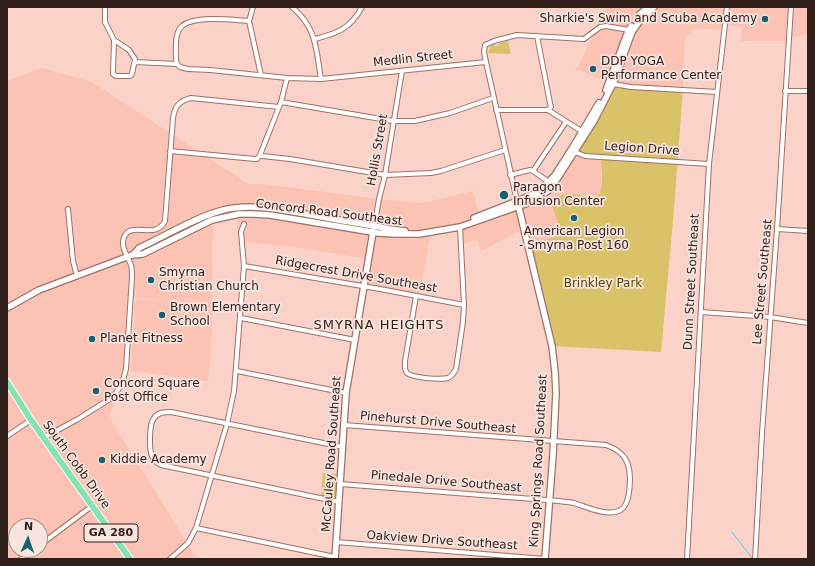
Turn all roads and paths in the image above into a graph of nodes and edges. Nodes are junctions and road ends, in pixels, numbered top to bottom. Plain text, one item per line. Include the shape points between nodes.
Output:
1 (105, 7) edge
2 (253, 7) edge
3 (292, 7) edge
4 (362, 7) edge
5 (648, 7) edge
6 (654, 7) edge
7 (727, 7) edge
8 (791, 7) edge
9 (249, 21) junction
10 (629, 30) junction
11 (537, 36) junction
12 (315, 39) junction
13 (114, 40) junction
14 (135, 62) junction
15 (486, 62) junction
16 (177, 64) junction
17 (402, 71) junction
18 (261, 75) junction
19 (287, 78) junction
20 (321, 79) junction
21 (613, 84) junction
22 (785, 91) junction
23 (808, 91) edge
24 (717, 92) junction
25 (493, 98) junction
26 (281, 102) junction
27 (279, 107) junction
28 (496, 110) junction
29 (548, 110) junction
30 (393, 121) junction
31 (566, 122) junction
32 (583, 132) junction
33 (505, 150) junction
34 (170, 151) junction
35 (575, 152) junction
36 (260, 155) junction
37 (709, 164) junction
38 (533, 171) junction
39 (385, 175) junction
40 (510, 175) junction
41 (549, 182) junction
42 (518, 204) junction
43 (68, 209) dead end
44 (244, 224) dead end
45 (374, 226) junction
46 (460, 227) junction
47 (777, 229) junction
48 (808, 231) edge
49 (373, 232) junction
50 (130, 256) junction
51 (244, 266) junction
52 (77, 276) junction
53 (364, 286) junction
54 (416, 296) junction
55 (464, 305) junction
56 (7, 308) edge
57 (701, 312) junction
58 (770, 317) junction
59 (241, 318) junction
60 (808, 323) edge
61 (354, 340) junction
62 (237, 371) junction
63 (7, 382) edge
64 (346, 393) junction
65 (31, 420) junction
66 (227, 424) junction
67 (344, 425) junction
68 (7, 436) edge
69 (43, 438) junction
70 (554, 442) junction
71 (342, 447) junction
72 (211, 475) junction
73 (340, 484) junction
74 (550, 501) junction
75 (339, 502) junction
76 (92, 506) junction
77 (196, 528) junction
78 (48, 539) edge
79 (336, 542) junction
80 (335, 558) edge
81 (130, 559) edge
82 (170, 559) edge
83 (545, 559) edge
84 (687, 559) edge
85 (755, 559) edge

1 - 13 street via 105,22
2 - 9 street
3 - 12 street via 305,20
4 - 12 street via 343,29
5 - 10 main road, Concord Road Southeast
6 - 21 main road, Concord Road Southeast via 632,32
7 - 24 street, Dunn Street Southeast
8 - 22 street, Lee Street Southeast
9 - 16 street via 208,19 187,23 176,34
9 - 18 street
10 - 11 street via 603,26 596,28 588,37 581,40
10 - 32 main road, Concord Road Southeast via 605,92
11 - 15 street via 509,36 488,43 484,49
11 - 29 street via 550,103
12 - 20 street
13 - 14 street via 129,50
13 - 14 street via 113,74 130,76
14 - 16 street, Medlin Street
15 - 17 street, Medlin Street
15 - 25 street
16 - 18 street, Medlin Street via 188,69
17 - 20 street, Medlin Street
17 - 30 street, Hollis Street
18 - 19 street, Medlin Street
19 - 20 street, Medlin Street
19 - 26 street
21 - 24 street
21 - 35 main road, Concord Road Southeast
22 - 23 street
22 - 47 street, Lee Street Southeast
24 - 37 street, Dunn Street Southeast
25 - 28 street
25 - 30 street via 450,113 415,121
26 - 27 street
26 - 30 street
27 - 34 street via 191,98 180,102 174,111
27 - 36 street
28 - 29 street
28 - 33 street
29 - 31 street
30 - 39 street, Hollis Street
31 - 32 street
31 - 38 street
32 - 41 main road, Concord Road Southeast
33 - 39 street via 441,171
33 - 40 street
34 - 36 street via 254,159
34 - 50 street via 165,221 161,228 156,230 132,230 126,234 123,244
35 - 37 street, Legion Drive via 585,156
35 - 42 main road, Concord Road Southeast via 549,190 538,198
36 - 39 street
37 - 57 street, Dunn Street Southeast
38 - 40 street
38 - 41 street
39 - 45 street, Hollis Street
40 - 42 street
41 - 42 main road, Concord Road Southeast
42 - 45 main road, Concord Road Southeast via 437,228 402,231
42 - 46 main road, Concord Road Southeast
42 - 70 main road, King Springs Road Southeast via 554,354
43 - 52 street
44 - 51 street via 241,232
45 - 49 street, Hollis Street
45 - 50 main road, Concord Road Southeast via 272,208 238,208 222,210 201,218 139,248
46 - 49 main road, Concord Road Southeast via 419,234
46 - 55 street
47 - 48 street
47 - 58 street, Lee Street Southeast
49 - 50 main road, Concord Road Southeast via 270,215 239,214 212,220 143,254
49 - 53 main road, McCauley Road Southeast
50 - 52 main road, Concord Road Southeast
50 - 69 street via 132,277 126,369 122,384 117,393 105,403
51 - 53 street, Ridgecrest Drive Southeast
51 - 59 street
52 - 56 main road, Concord Road Southeast via 44,288
53 - 54 street, Ridgecrest Drive Southeast
53 - 61 main road, McCauley Road Southeast
54 - 55 street, Ridgecrest Drive Southeast
54 - 55 street via 405,366 406,372 413,375 445,378 455,372
57 - 58 street
57 - 84 street, Dunn Street Southeast
58 - 60 street
58 - 85 street, Lee Street Southeast
59 - 61 street
59 - 62 street
61 - 64 main road, McCauley Road Southeast
62 - 64 street
62 - 66 street
63 - 65 main road, South Cobb Drive / GA 280
64 - 67 main road, McCauley Road Southeast
65 - 68 street
65 - 69 main road, South Cobb Drive / GA 280
66 - 71 street
66 - 72 street
66 - 72 street via 167,412 157,415 152,423 151,453 157,463
67 - 70 street, Pinehurst Drive Southeast
67 - 71 main road, McCauley Road Southeast
69 - 76 main road, South Cobb Drive / GA 280
70 - 74 main road, King Springs Road Southeast
70 - 74 street, Pinehurst Drive Southeast via 606,445 621,453 629,467 629,493 624,507 612,512
71 - 73 main road, McCauley Road Southeast
72 - 75 street
72 - 77 street
73 - 74 street, Pinedale Drive Southeast
73 - 75 main road, McCauley Road Southeast
74 - 83 main road, King Springs Road Southeast
75 - 79 main road, McCauley Road Southeast
76 - 78 street
76 - 81 main road, South Cobb Drive / GA 280
77 - 80 street
77 - 82 street via 188,543
79 - 80 main road, McCauley Road Southeast
79 - 83 street, Oakview Drive Southeast

